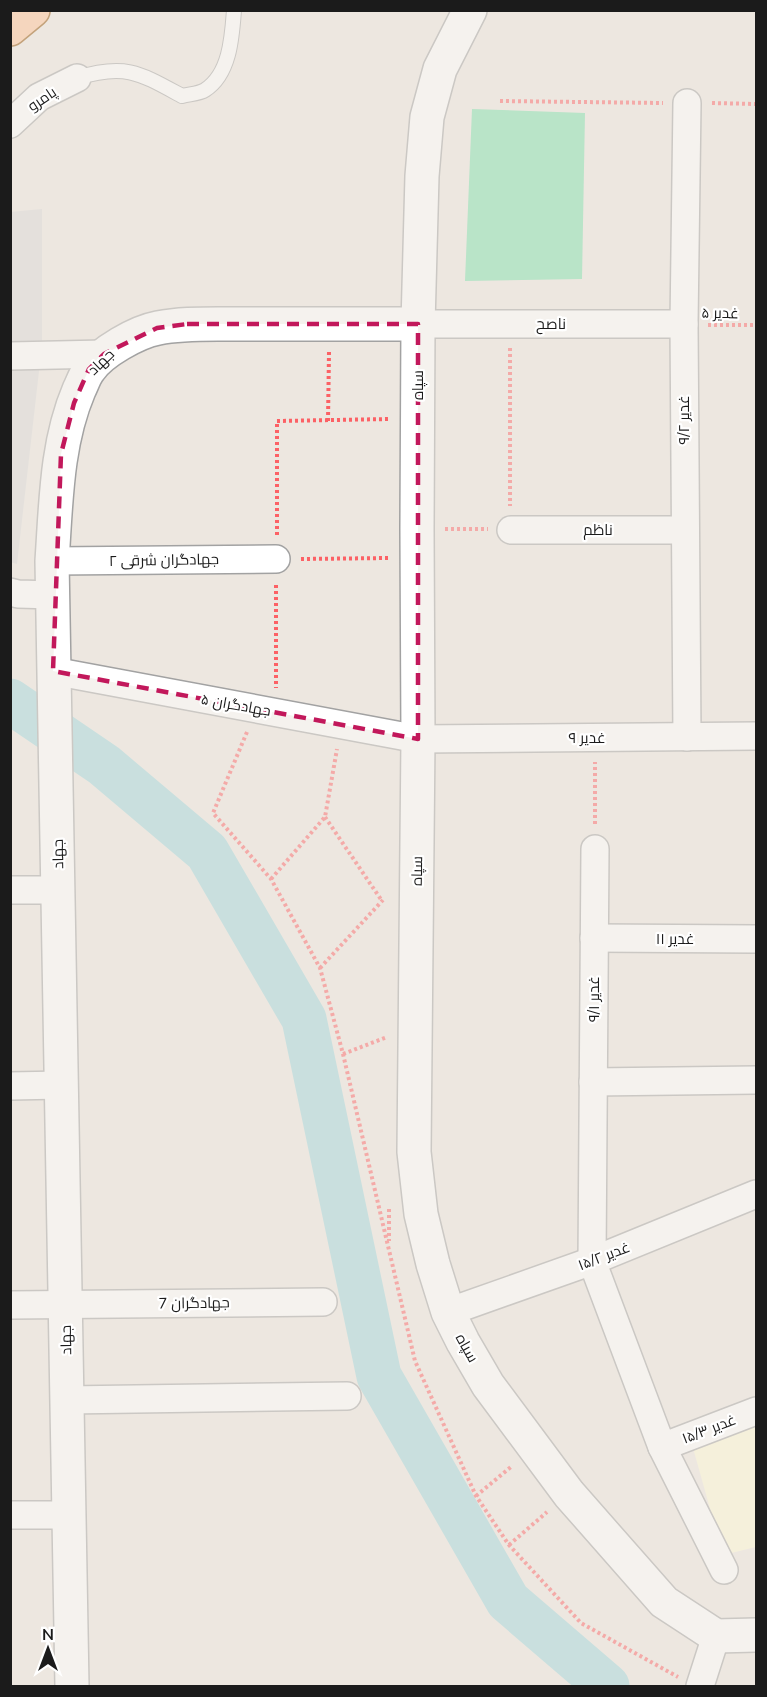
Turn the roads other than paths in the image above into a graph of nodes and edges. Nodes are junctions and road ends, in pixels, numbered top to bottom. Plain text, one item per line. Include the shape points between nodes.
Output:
1 (33, 10) edge
2 (234, 10) edge
3 (471, 10) edge
4 (10, 29) edge
5 (77, 78) joint
6 (687, 103) road end
7 (10, 124) edge
8 (418, 324) junction
9 (684, 324) junction
10 (104, 354) junction
11 (10, 356) edge
12 (511, 530) road end
13 (685, 530) junction
14 (276, 559) road end
15 (52, 561) junction
16 (10, 592) edge
17 (53, 595) junction
18 (53, 682) junction
19 (756, 736) edge
20 (687, 737) junction
21 (418, 739) junction
22 (594, 849) road end
23 (10, 890) edge
24 (58, 891) junction
25 (594, 938) junction
26 (756, 939) edge
27 (756, 1080) edge
28 (593, 1082) junction
29 (10, 1086) edge
30 (62, 1086) junction
31 (756, 1194) edge
32 (592, 1261) junction
33 (323, 1302) dead end
34 (65, 1304) junction
35 (10, 1305) edge
36 (448, 1312) junction
37 (348, 1396) dead end
38 (67, 1401) junction
39 (756, 1411) edge
40 (662, 1447) junction
41 (10, 1515) edge
42 (69, 1515) junction
43 (724, 1570) dead end
44 (756, 1635) edge
45 (716, 1636) junction
46 (72, 1686) edge
47 (700, 1686) edge

1 - 4 main road
2 - 5 lane via 227,59 218,78 204,91 182,96 123,70 102,70
3 - 8 street, سپاه via 440,69 427,117
5 - 7 street, پامرو via 39,97
6 - 9 street, غدیر ۹/۲
8 - 9 street, ناصح
8 - 10 street, جهاد via 188,324 157,328
8 - 21 street, سپاه
9 - 13 street, غدیر ۹/۲
10 - 11 street
10 - 15 street, جهاد via 89,369 74,403 63,444
12 - 13 street, ناظم
13 - 20 street, غدیر ۹/۲
14 - 15 street, جهادگران شرقی ۲
15 - 17 street, جهاد
16 - 17 street
17 - 18 street, جهاد
18 - 21 street, جهادگران ۵ via 276,712
18 - 24 street, جهاد
19 - 20 street, غدیر ۹
20 - 21 street, غدیر ۹
21 - 36 street, سپاه via 414,1152 421,1214
22 - 25 street, غدیر ۹/۱
23 - 24 street
24 - 30 street, جهاد
25 - 26 street, غدیر ۱۱
25 - 28 street, غدیر ۹/۱
27 - 28 street
28 - 32 street, غدیر ۹/۱
29 - 30 street
30 - 34 street, جهاد
31 - 32 street, غدیر ۱۵/۲
32 - 36 street, غدیر ۱۵/۲
32 - 40 street
33 - 34 street, جهادگران 7
34 - 35 street, جهادگران 7
34 - 38 street, جهاد
36 - 45 street, سپاه via 488,1385 569,1494 664,1602
37 - 38 street
38 - 42 street, جهاد
39 - 40 street, غدیر ۱۵/۳
40 - 43 street
41 - 42 street
42 - 46 street, جهاد
44 - 45 street
45 - 47 street

